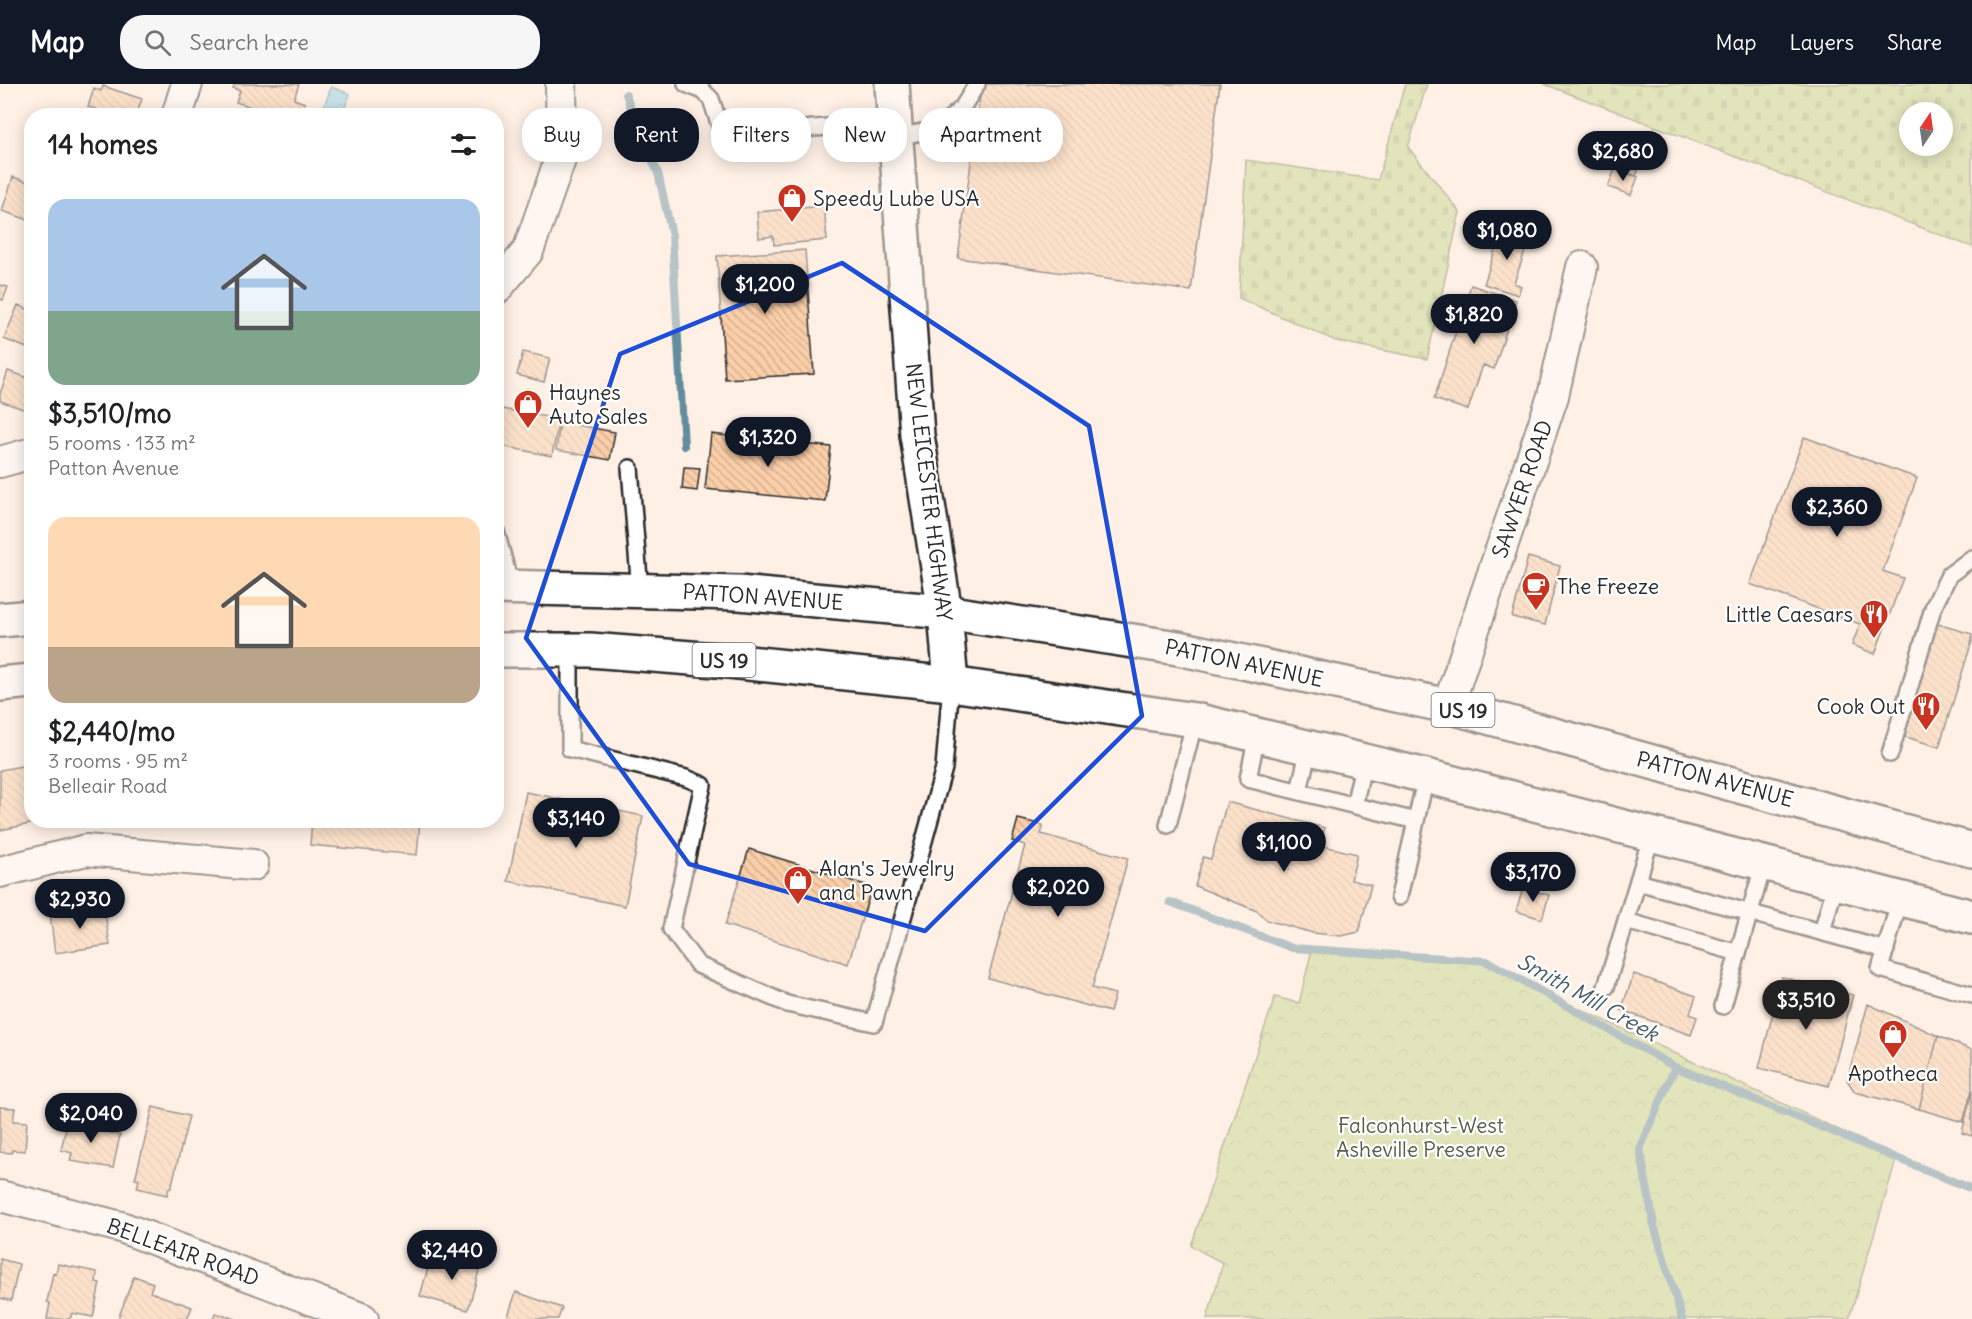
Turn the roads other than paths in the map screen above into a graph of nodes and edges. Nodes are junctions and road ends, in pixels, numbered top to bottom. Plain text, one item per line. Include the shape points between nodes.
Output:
1 (187, 84) edge
2 (561, 84) edge
3 (686, 84) edge
4 (892, 84) edge
5 (977, 84) edge
6 (706, 87) edge
7 (180, 108) edge
8 (894, 108) edge
9 (907, 129) edge
10 (823, 132) edge
11 (897, 162) edge
12 (1582, 267) dead end
13 (504, 280) edge
14 (24, 455) edge
15 (0, 462) edge
16 (630, 468) dead end
17 (1972, 558) edge
18 (504, 587) edge
19 (640, 591) junction
20 (945, 612) junction
21 (24, 618) edge
22 (0, 620) edge
23 (504, 650) edge
24 (570, 650) junction
25 (24, 682) edge
26 (0, 684) edge
27 (951, 684) junction
28 (1448, 706) junction
29 (1195, 720) junction
30 (1257, 735) junction
31 (1309, 748) junction
32 (1890, 754) dead end
33 (1364, 761) junction
34 (1426, 776) junction
35 (1299, 791) junction
36 (1354, 806) junction
37 (1416, 821) junction
38 (1168, 825) dead end
39 (1652, 834) junction
40 (1972, 850) edge
41 (1764, 863) junction
42 (253, 865) dead end
43 (0, 872) edge
44 (1638, 882) junction
45 (1836, 882) junction
46 (1399, 897) dead end
47 (1900, 899) junction
48 (1749, 912) junction
49 (1972, 917) edge
50 (1626, 921) junction
51 (1822, 932) junction
52 (1886, 950) junction
53 (1738, 953) junction
54 (1606, 987) dead end
55 (1972, 994) edge
56 (1723, 1006) dead end
57 (0, 1196) edge
58 (332, 1313) edge
59 (363, 1319) edge

1 - 7 street
2 - 13 street via 562,154 528,251
3 - 6 lane
4 - 8 main road, NEW LEICESTER HIGHWAY
5 - 9 lane via 962,108 938,129
6 - 10 lane via 723,135
11 - 20 main road, NEW LEICESTER HIGHWAY via 917,435
12 - 28 street, SAWYER ROAD via 1553,396
14 - 15 street
16 - 19 lane
17 - 32 lane via 1949,575 1933,608
18 - 19 main road, PATTON AVENUE / US 19
19 - 20 main road, PATTON AVENUE / US 19 via 739,592
20 - 27 main road, NEW LEICESTER HIGHWAY
20 - 28 main road, PATTON AVENUE / US 19 via 1178,648
21 - 22 main road
23 - 24 main road, US 19
24 - 27 main road, US 19 via 729,661
24 - 27 lane via 570,749 703,785 671,929 698,965 787,1004 874,1023 944,768
25 - 26 main road
27 - 29 main road, US 19
28 - 40 main road, PATTON AVENUE / US 19
29 - 30 main road, US 19
29 - 38 lane
30 - 31 main road, US 19
30 - 35 lane via 1248,779
31 - 33 main road, US 19
31 - 35 lane
33 - 34 main road, US 19
33 - 36 lane
34 - 37 lane
34 - 39 main road, US 19
35 - 36 lane
36 - 37 lane
37 - 46 lane
39 - 41 main road, US 19
39 - 44 lane
41 - 45 main road, US 19
41 - 48 lane
42 - 43 street via 87,850
44 - 48 lane
44 - 50 lane
45 - 47 main road, US 19
45 - 51 lane
47 - 49 main road, US 19
47 - 52 lane
48 - 51 lane
48 - 53 lane
50 - 53 lane
50 - 54 lane
51 - 52 lane
52 - 55 lane via 1880,969
53 - 56 lane
57 - 58 street, BELLEAIR ROAD via 121,1227
58 - 59 street, BELLEAIR ROAD

